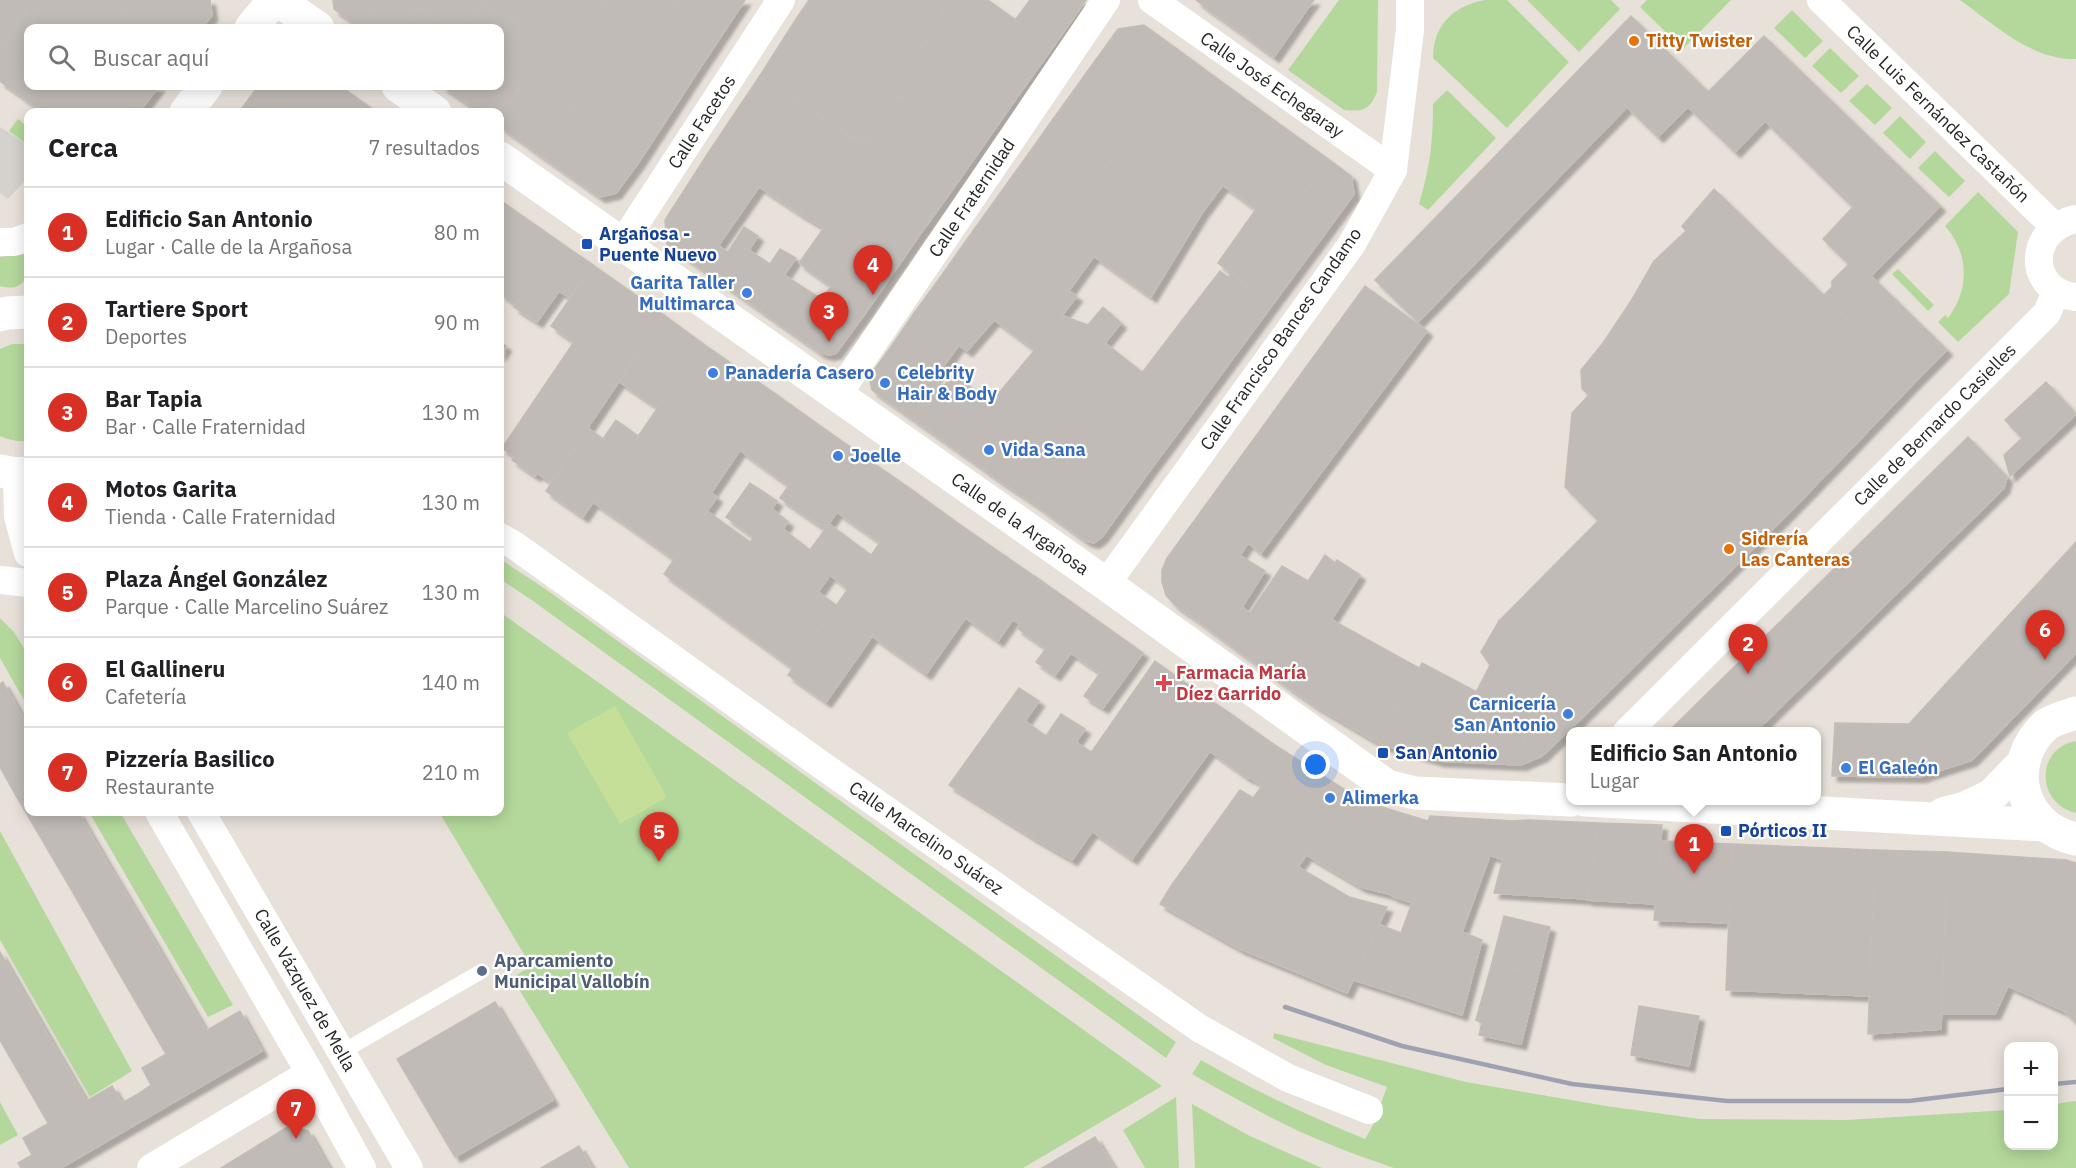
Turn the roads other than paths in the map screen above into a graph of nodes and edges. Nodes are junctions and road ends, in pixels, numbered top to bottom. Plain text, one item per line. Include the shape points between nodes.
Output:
1 (276, 0) edge
2 (781, 0) edge
3 (1106, 0) edge
4 (1152, 0) edge
5 (1410, 0) edge
6 (1821, 0) edge
7 (255, 24) edge
8 (312, 24) edge
9 (203, 90) edge
10 (404, 90) edge
11 (189, 108) edge
12 (429, 108) edge
13 (504, 161) edge
14 (1393, 170) junction
15 (2066, 223) edge
16 (24, 238) edge
17 (0, 242) edge
18 (622, 244) junction
19 (2066, 294) edge
20 (24, 312) edge
21 (0, 315) edge
22 (837, 396) junction
23 (15, 473) edge
24 (24, 538) edge
25 (504, 539) edge
26 (0, 580) edge
27 (24, 583) edge
28 (1106, 584) junction
29 (2076, 696) edge
30 (2062, 718) edge
31 (1632, 727) edge
32 (2023, 763) junction
33 (1566, 797) edge
34 (1708, 805) edge
35 (161, 816) edge
36 (203, 816) edge
37 (1930, 818) junction
38 (2044, 825) junction
39 (2076, 839) edge
40 (482, 971) dead end
41 (342, 1052) junction
42 (310, 1073) junction
43 (1369, 1110) dead end
44 (151, 1168) edge
45 (362, 1168) edge
46 (409, 1168) edge

1 - 7 main road
1 - 8 main road
2 - 18 street, Calle Facetos
3 - 22 street, Calle Fraternidad
4 - 14 street, Calle José Echegaray
5 - 14 street, Calle Francisco Bances Candamo
6 - 15 street, Calle Luis Fernández Castañón via 1986,162
9 - 11 main road
10 - 12 main road
13 - 18 main road, Calle de la Argañosa
14 - 28 street, Calle Francisco Bances Candamo via 1352,244
15 - 19 street via 2046,235 2039,259 2044,277
16 - 17 street
18 - 22 main road, Calle de la Argañosa
19 - 31 street, Calle de Bernardo Casielles
20 - 21 main road
22 - 28 main road, Calle de la Argañosa
23 - 24 street
25 - 43 street, Calle Marcelino Suárez via 1199,1028 1288,1078
26 - 27 street
28 - 33 main road, Calle de la Argañosa via 1387,786 1414,793
29 - 30 street
30 - 32 main road via 2032,740
32 - 37 main road, Calle de la Argañosa via 1992,795
32 - 38 main road via 2022,786 2027,802
34 - 37 main road, Calle de la Argañosa
35 - 42 street, Calle Vázquez de Mella
36 - 41 street, Calle Vázquez de Mella
37 - 38 main road, Calle de la Argañosa
38 - 39 main road
40 - 41 lane
41 - 46 street, Calle Vázquez de Mella
42 - 44 street
42 - 45 street, Calle Vázquez de Mella

